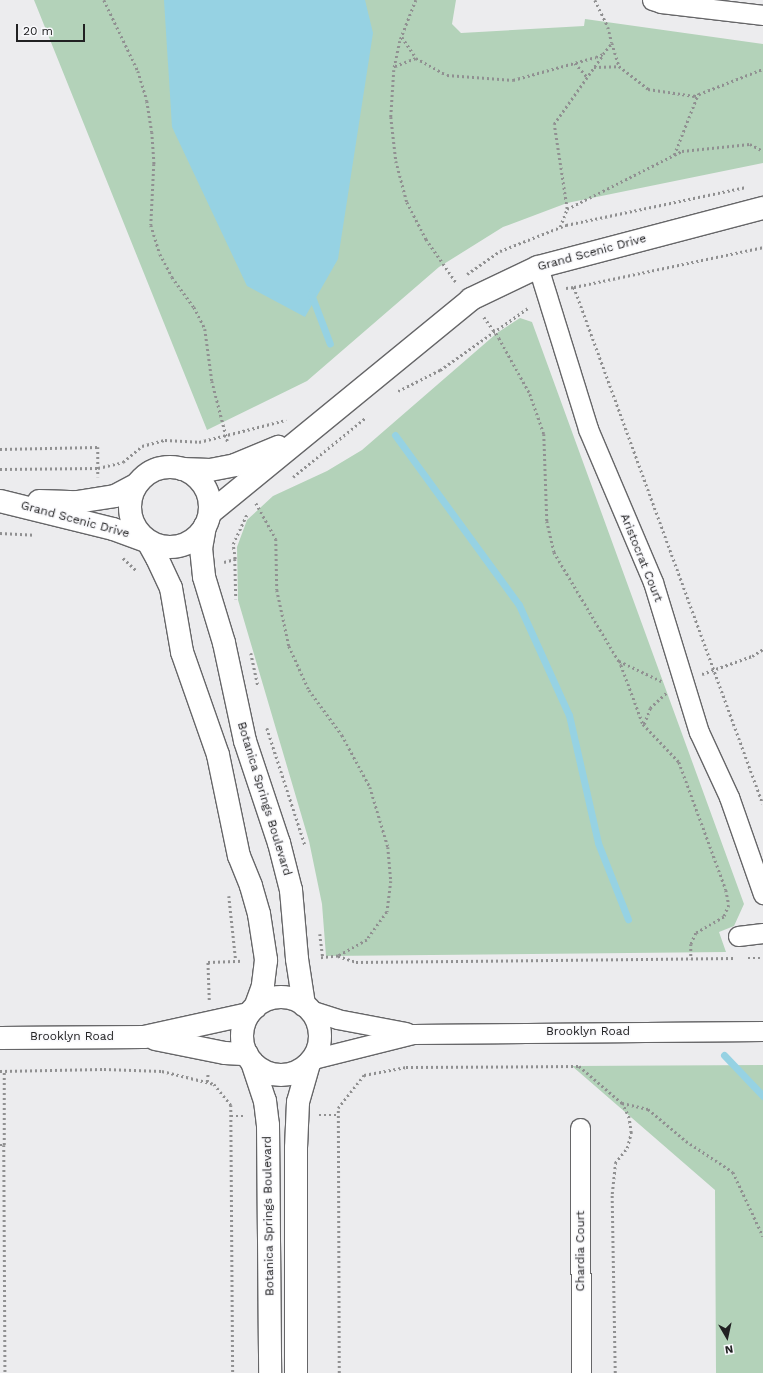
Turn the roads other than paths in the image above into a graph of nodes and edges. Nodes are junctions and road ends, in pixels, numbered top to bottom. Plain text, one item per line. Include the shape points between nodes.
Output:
1 (652, 0) edge
2 (763, 15) edge
3 (763, 208) edge
4 (538, 267) junction
5 (182, 469) junction
6 (239, 475) junction
7 (136, 485) junction
8 (0, 500) edge
9 (208, 519) junction
10 (148, 542) junction
11 (763, 894) edge
12 (763, 932) edge
13 (738, 936) dead end
14 (307, 1007) junction
15 (252, 1011) junction
16 (763, 1031) edge
17 (413, 1034) junction
18 (144, 1037) junction
19 (0, 1038) edge
20 (249, 1058) junction
21 (311, 1062) junction
22 (580, 1128) dead end
23 (270, 1373) edge
24 (296, 1373) edge
25 (581, 1373) edge

1 - 2 street via 661,4
3 - 4 street, Grand Scenic Drive
4 - 6 street, Grand Scenic Drive via 471,299 324,421
4 - 11 street, Aristocrat Court via 588,428 653,582 699,732 729,797
5 - 6 street, Grand Scenic Drive
5 - 7 street, Grand Scenic Drive via 157,469 145,475
5 - 9 street via 195,476 204,486 209,499
6 - 9 street, Grand Scenic Drive
7 - 8 street, Grand Scenic Drive via 115,496 77,502
7 - 10 street, Grand Scenic Drive via 129,509 138,533
8 - 10 street, Grand Scenic Drive via 113,529
9 - 10 street, Grand Scenic Drive via 197,537 186,544 160,547
9 - 14 street, Botanica Springs Boulevard via 201,548 211,608 224,643 245,741 279,843 291,890 297,959
10 - 15 street via 171,588 182,652 218,755 239,856 259,914 266,960 262,986
12 - 13 street
14 - 15 street via 292,999 279,998 266,1001
14 - 17 street, Brooklyn Road via 337,1019
14 - 21 street via 316,1018 320,1039
15 - 18 street, Brooklyn Road
15 - 20 street via 242,1034
16 - 17 street, Brooklyn Road
17 - 21 street, Brooklyn Road
18 - 19 street, Brooklyn Road
18 - 20 street, Brooklyn Road
20 - 21 street via 273,1074 286,1075
20 - 23 street, Botanica Springs Boulevard via 265,1101 268,1125
21 - 24 street via 298,1102
22 - 25 street, Chardia Court

